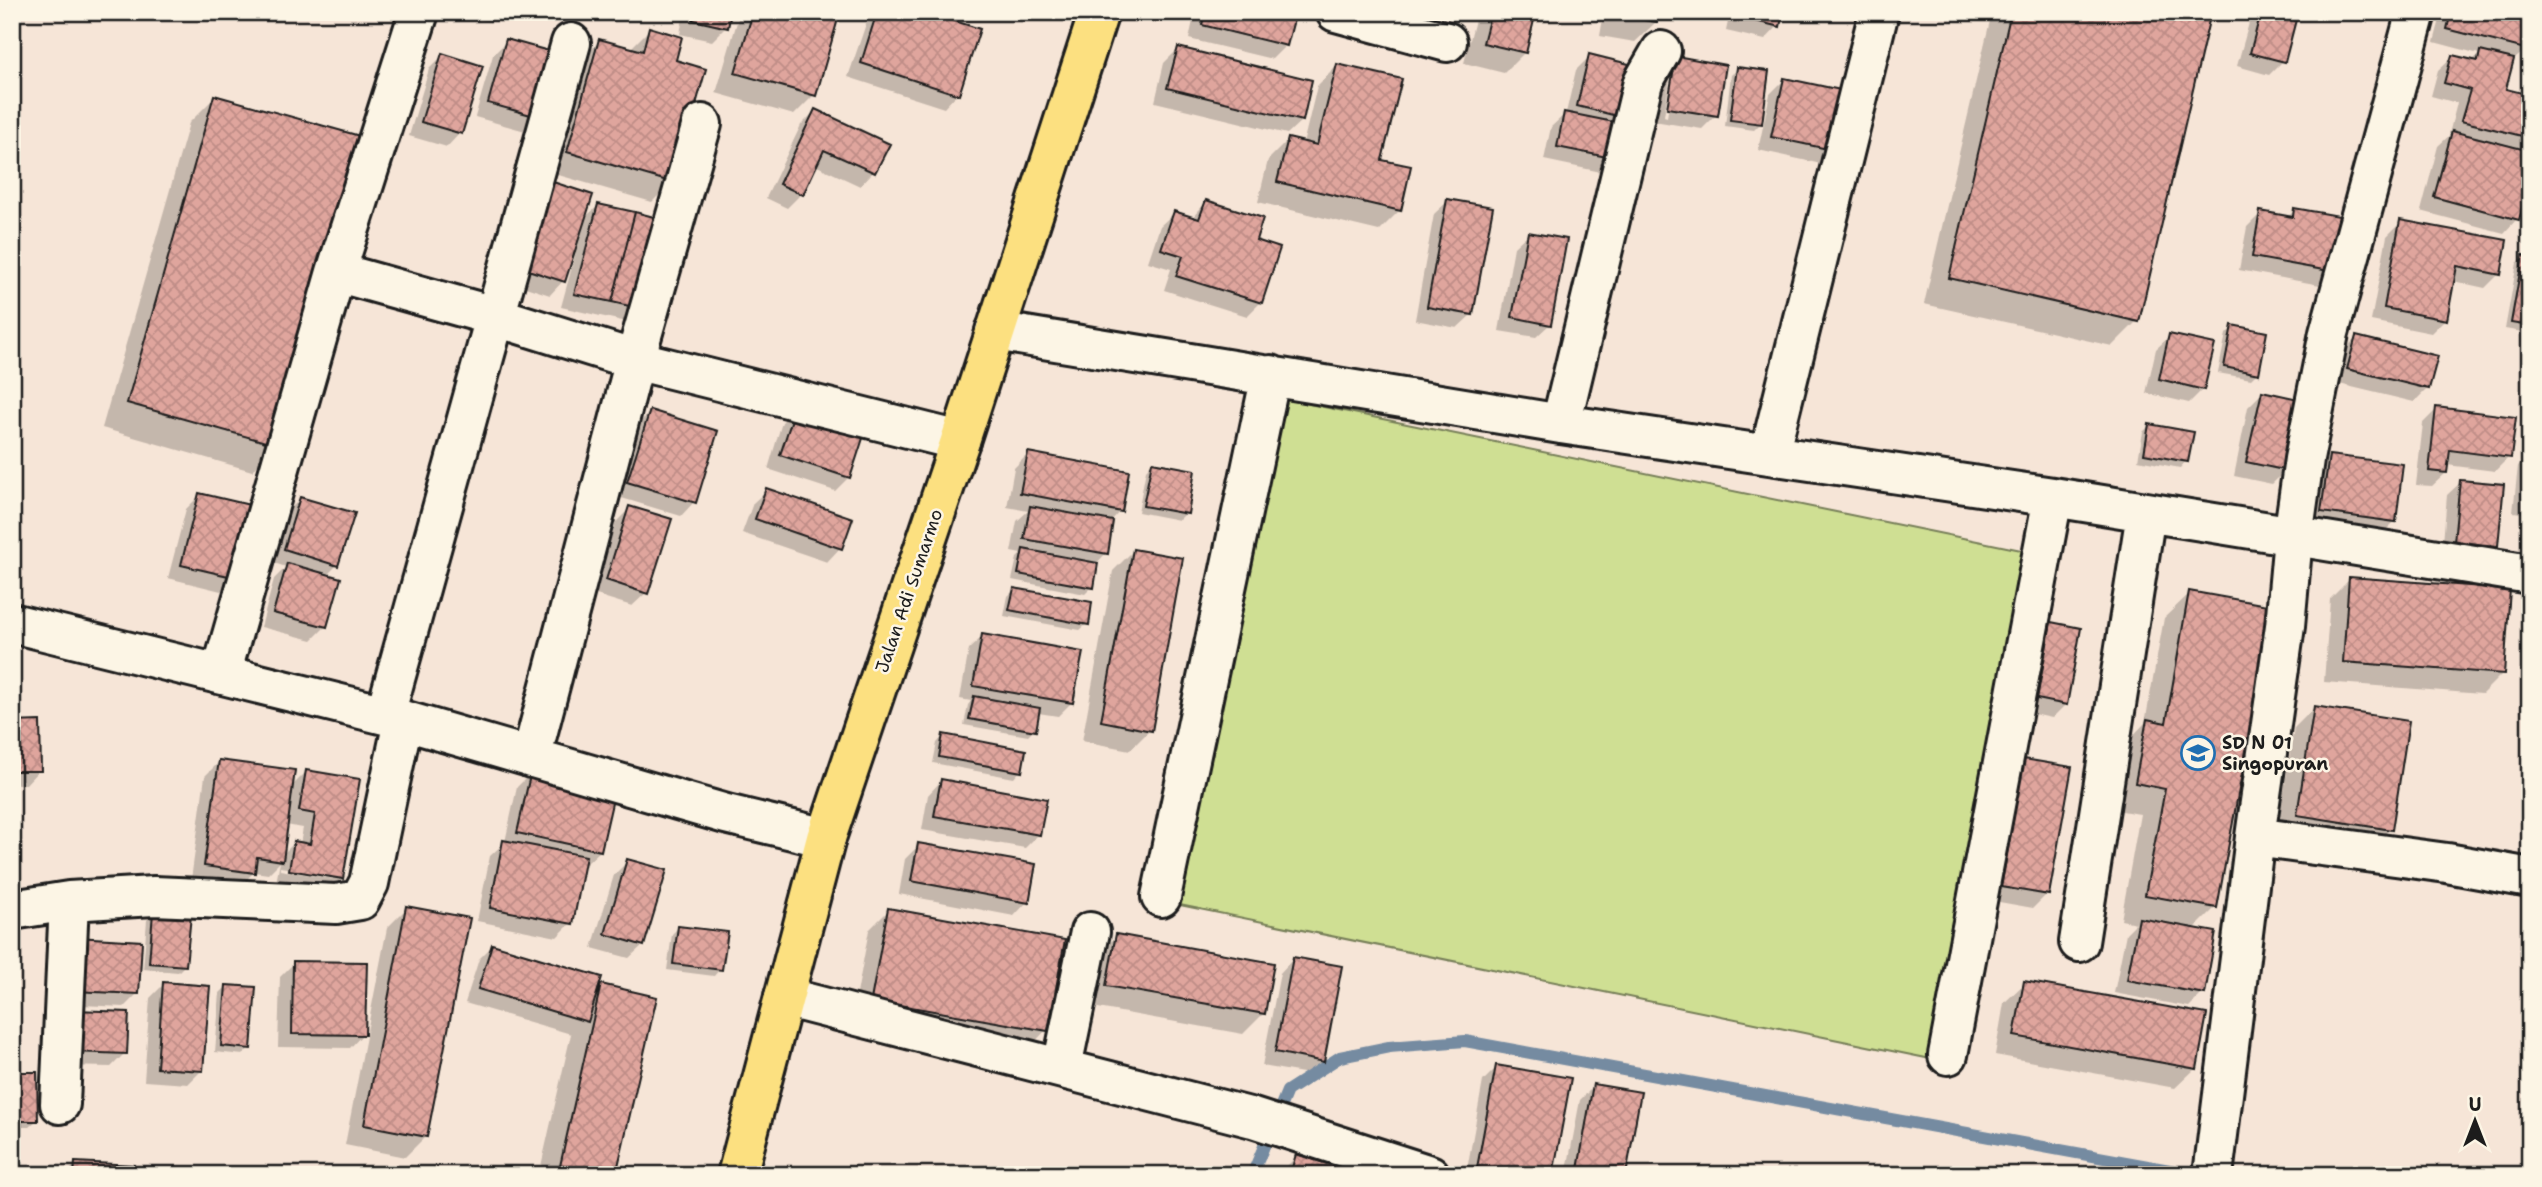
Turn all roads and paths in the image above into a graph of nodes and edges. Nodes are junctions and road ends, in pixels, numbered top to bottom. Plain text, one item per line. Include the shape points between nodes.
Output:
1 (419, 12) edge
2 (1099, 12) edge
3 (1336, 12) edge
4 (1879, 12) edge
5 (2416, 12) edge
6 (1447, 42) dead end
7 (570, 43) dead end
8 (1661, 51) dead end
9 (702, 124) dead end
10 (336, 272) junction
11 (494, 316) junction
12 (995, 331) junction
13 (635, 360) junction
14 (1271, 375) junction
15 (1560, 424) junction
16 (960, 441) junction
17 (1769, 455) junction
18 (2053, 497) junction
19 (2146, 513) junction
20 (2292, 537) junction
21 (2530, 574) edge
22 (12, 623) edge
23 (221, 674) junction
24 (394, 718) junction
25 (531, 758) junction
26 (2255, 837) junction
27 (826, 838) junction
28 (2530, 878) edge
29 (1161, 897) dead end
30 (69, 901) junction
31 (12, 911) edge
32 (1090, 932) dead end
33 (2079, 942) dead end
34 (784, 997) junction
35 (1948, 1055) dead end
36 (1062, 1067) junction
37 (60, 1104) dead end
38 (2215, 1159) edge
39 (737, 1175) edge
40 (1430, 1175) edge

1 - 10 street
2 - 12 main road, Jalan Adi Sumarmo
3 - 6 street
4 - 17 street
5 - 20 street via 2329,333
7 - 11 street
8 - 15 street via 1643,82
9 - 13 street
10 - 11 street
10 - 23 street
11 - 13 street
11 - 24 street
12 - 14 street
12 - 16 main road, Jalan Adi Sumarmo
13 - 16 street
13 - 25 street
14 - 15 street
14 - 29 street
15 - 17 street
16 - 27 main road, Jalan Adi Sumarmo
17 - 18 street
18 - 19 street
18 - 35 street
19 - 20 street
19 - 33 street
20 - 21 street
20 - 26 street via 2285,626
22 - 23 street
23 - 24 street
24 - 25 street
24 - 30 street via 369,883 359,900 336,904 154,896
25 - 27 street
26 - 28 street
26 - 38 street
27 - 34 main road, Jalan Adi Sumarmo
30 - 31 street
30 - 37 street
32 - 36 street
34 - 36 street
34 - 39 main road, Jalan Adi Sumarmo
36 - 40 street via 1269,1123

